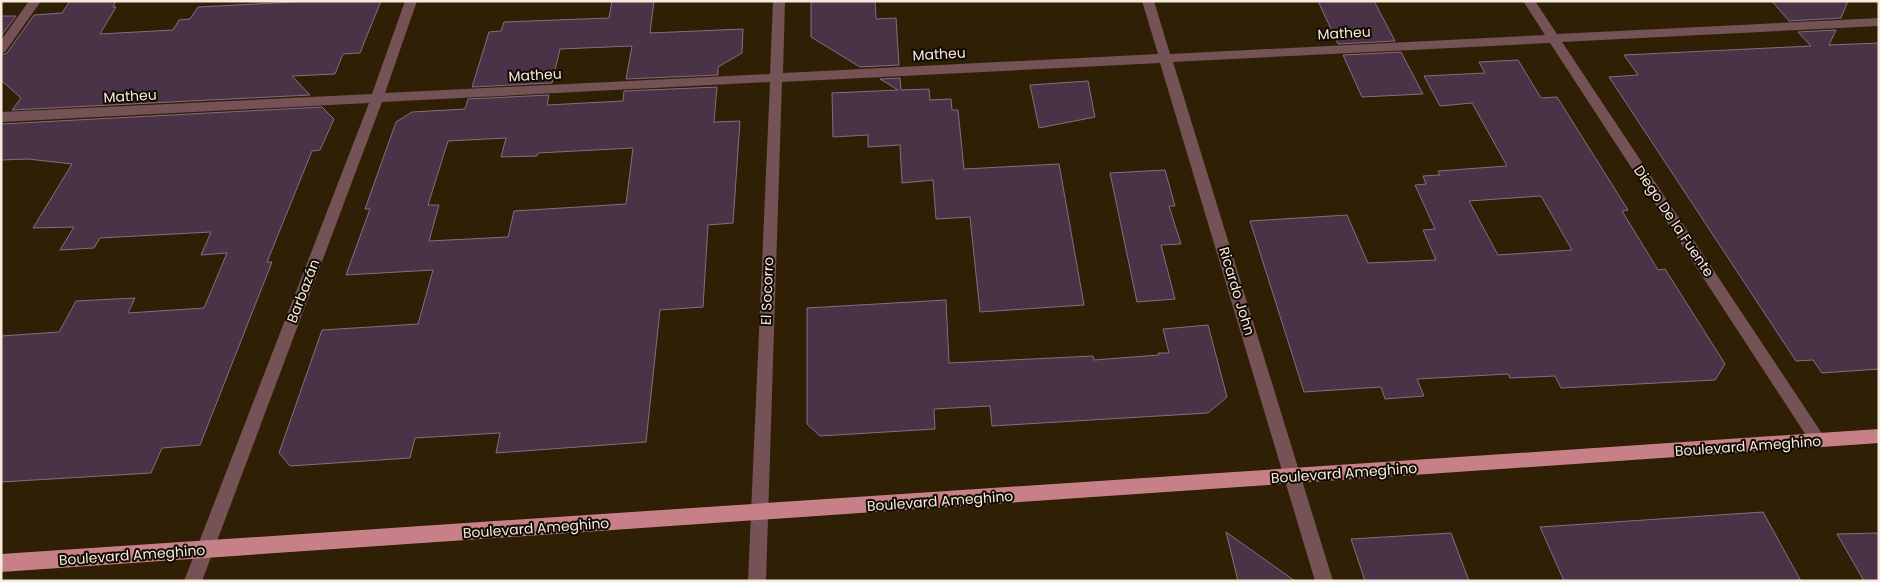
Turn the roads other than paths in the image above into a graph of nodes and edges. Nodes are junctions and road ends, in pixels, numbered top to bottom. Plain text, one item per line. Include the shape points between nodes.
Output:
1 (35, 1) edge
2 (411, 1) edge
3 (779, 1) edge
4 (1148, 1) edge
5 (1528, 1) edge
6 (1879, 22) edge
7 (1552, 38) junction
8 (1, 49) edge
9 (1165, 57) junction
10 (774, 77) junction
11 (377, 99) junction
12 (1, 117) edge
13 (1879, 436) edge
14 (1819, 441) junction
15 (1294, 476) junction
16 (759, 513) junction
17 (204, 550) junction
18 (1, 563) edge
19 (193, 581) edge
20 (757, 581) edge
21 (1324, 581) edge

1 - 8 street
2 - 11 street, Barbazán
3 - 10 street, El Socorro
4 - 9 street, Ricardo John
5 - 7 street, Diego De la Fuente
6 - 7 street, Matheu
7 - 9 street, Matheu
7 - 14 street, Diego De la Fuente
9 - 10 street, Matheu
9 - 15 street, Ricardo John
10 - 11 street, Matheu
10 - 16 street, El Socorro
11 - 12 street, Matheu
11 - 17 street, Barbazán
13 - 14 main road, Boulevard Ameghino
14 - 15 main road, Boulevard Ameghino
15 - 16 main road, Boulevard Ameghino
15 - 21 street, Ricardo John
16 - 17 main road, Boulevard Ameghino
16 - 20 street, El Socorro
17 - 18 main road, Boulevard Ameghino
17 - 19 street, Barbazán

